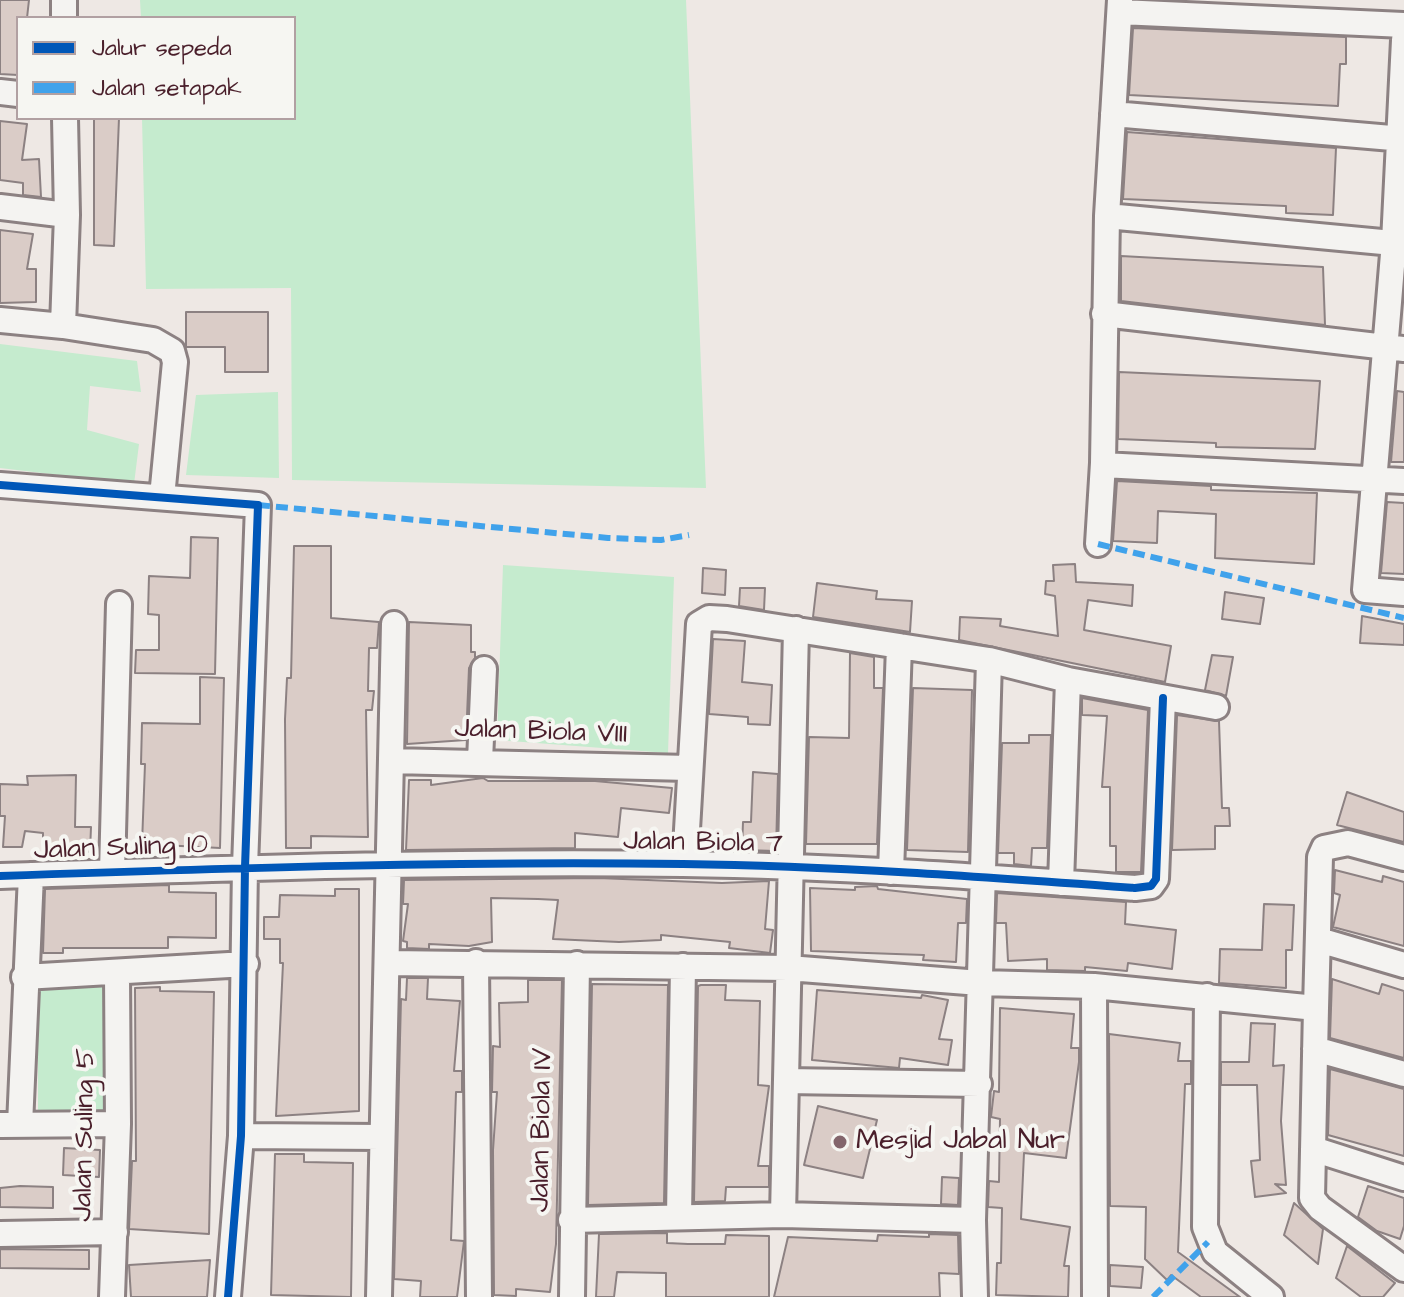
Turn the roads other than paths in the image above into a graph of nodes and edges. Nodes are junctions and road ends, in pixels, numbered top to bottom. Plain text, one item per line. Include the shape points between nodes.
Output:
1 (1120, 6) edge
2 (1404, 25) edge
3 (1404, 40) edge
4 (1113, 114) junction
5 (65, 120) edge
6 (1401, 139) edge
7 (0, 207) edge
8 (67, 215) junction
9 (1107, 216) junction
10 (1399, 243) edge
11 (1104, 314) junction
12 (0, 320) edge
13 (63, 326) junction
14 (1395, 348) edge
15 (1103, 465) junction
16 (1374, 479) junction
17 (1404, 481) edge
18 (0, 485) edge
19 (162, 497) junction
20 (1098, 544) dead end
21 (1404, 593) edge
22 (119, 604) dead end
23 (394, 624) dead end
24 (796, 629) junction
25 (899, 646) junction
26 (989, 660) junction
27 (484, 669) dead end
28 (1068, 680) junction
29 (1163, 698) junction
30 (1216, 707) dead end
31 (391, 761) junction
32 (480, 761) junction
33 (689, 768) junction
34 (1404, 858) edge
35 (391, 863) junction
36 (685, 864) junction
37 (245, 867) junction
38 (789, 868) junction
39 (112, 872) junction
40 (891, 872) junction
41 (31, 875) junction
42 (0, 876) edge
43 (981, 876) junction
44 (1061, 883) junction
45 (1319, 940) junction
46 (476, 962) junction
47 (388, 963) junction
48 (246, 964) junction
49 (577, 964) junction
50 (1404, 965) edge
51 (683, 966) junction
52 (788, 968) junction
53 (117, 974) junction
54 (24, 977) junction
55 (980, 983) junction
56 (1094, 986) junction
57 (1207, 996) junction
58 (1316, 1008) junction
59 (1315, 1049) junction
60 (1404, 1074) edge
61 (786, 1081) junction
62 (979, 1084) junction
63 (118, 1124) junction
64 (10, 1125) edge
65 (241, 1136) junction
66 (381, 1137) junction
67 (1313, 1149) junction
68 (1404, 1178) edge
69 (783, 1215) junction
70 (679, 1216) junction
71 (571, 1220) junction
72 (973, 1220) junction
73 (115, 1232) junction
74 (0, 1234) edge
75 (1404, 1269) edge
76 (112, 1297) edge
77 (228, 1297) edge
78 (379, 1297) edge
79 (479, 1297) edge
80 (572, 1297) edge
81 (975, 1297) edge
82 (1095, 1297) edge
83 (1271, 1297) edge

1 - 2 street
1 - 4 street
3 - 6 street
4 - 6 street
4 - 9 street
5 - 8 street
6 - 10 street
7 - 8 street
8 - 13 street
9 - 10 street
9 - 11 street
10 - 14 street
11 - 14 street
11 - 15 street
12 - 13 street
13 - 19 street via 143,337 172,351
14 - 16 street
15 - 16 street
15 - 20 street
16 - 17 street
16 - 21 street via 1365,590
18 - 19 street
19 - 37 street via 258,505
22 - 39 street
23 - 31 street
24 - 25 street
24 - 33 street via 709,618 699,624
24 - 38 street
25 - 26 street
25 - 40 street
26 - 28 street
26 - 43 street
27 - 32 street
28 - 29 street
28 - 44 street
29 - 30 street
29 - 44 street, Jalan Biola 7 via 1156,879 1151,886 1135,888
31 - 32 street, Jalan Biola VIII
31 - 35 street
32 - 33 street, Jalan Biola VIII
33 - 36 street
34 - 45 street via 1348,843 1329,844 1320,857
35 - 36 street, Jalan Biola 7
35 - 37 street, Jalan Biola 7
35 - 47 street
36 - 38 street, Jalan Biola 7
37 - 39 street, Jalan Suling 10
37 - 48 street
38 - 40 street, Jalan Biola 7
38 - 52 street
39 - 41 street, Jalan Suling 10
40 - 43 street, Jalan Biola 7
41 - 42 street, Jalan Suling 10
41 - 54 street
43 - 44 street, Jalan Biola 7
43 - 55 street
45 - 50 street
45 - 58 street
46 - 47 street
46 - 49 street
46 - 79 street
47 - 66 street
48 - 53 street
48 - 65 street
49 - 51 street
49 - 71 street, Jalan Biola IV
51 - 52 street
51 - 70 street
52 - 55 street
52 - 61 street
53 - 54 street
53 - 63 street, Jalan Suling 5
54 - 64 street
55 - 56 street
55 - 62 street
56 - 57 street
56 - 82 street
57 - 58 street
57 - 83 street via 1205,1227 1215,1252
58 - 59 street
59 - 60 street
59 - 67 street
61 - 62 street
61 - 69 street
62 - 72 street
63 - 64 street
63 - 73 street, Jalan Suling 5
65 - 66 street
65 - 77 street
66 - 78 street
67 - 68 street
67 - 75 street via 1310,1191 1315,1204
69 - 70 street
69 - 72 street
70 - 71 street
71 - 80 street, Jalan Biola IV
72 - 81 street
73 - 74 street
73 - 76 street, Jalan Suling 5

